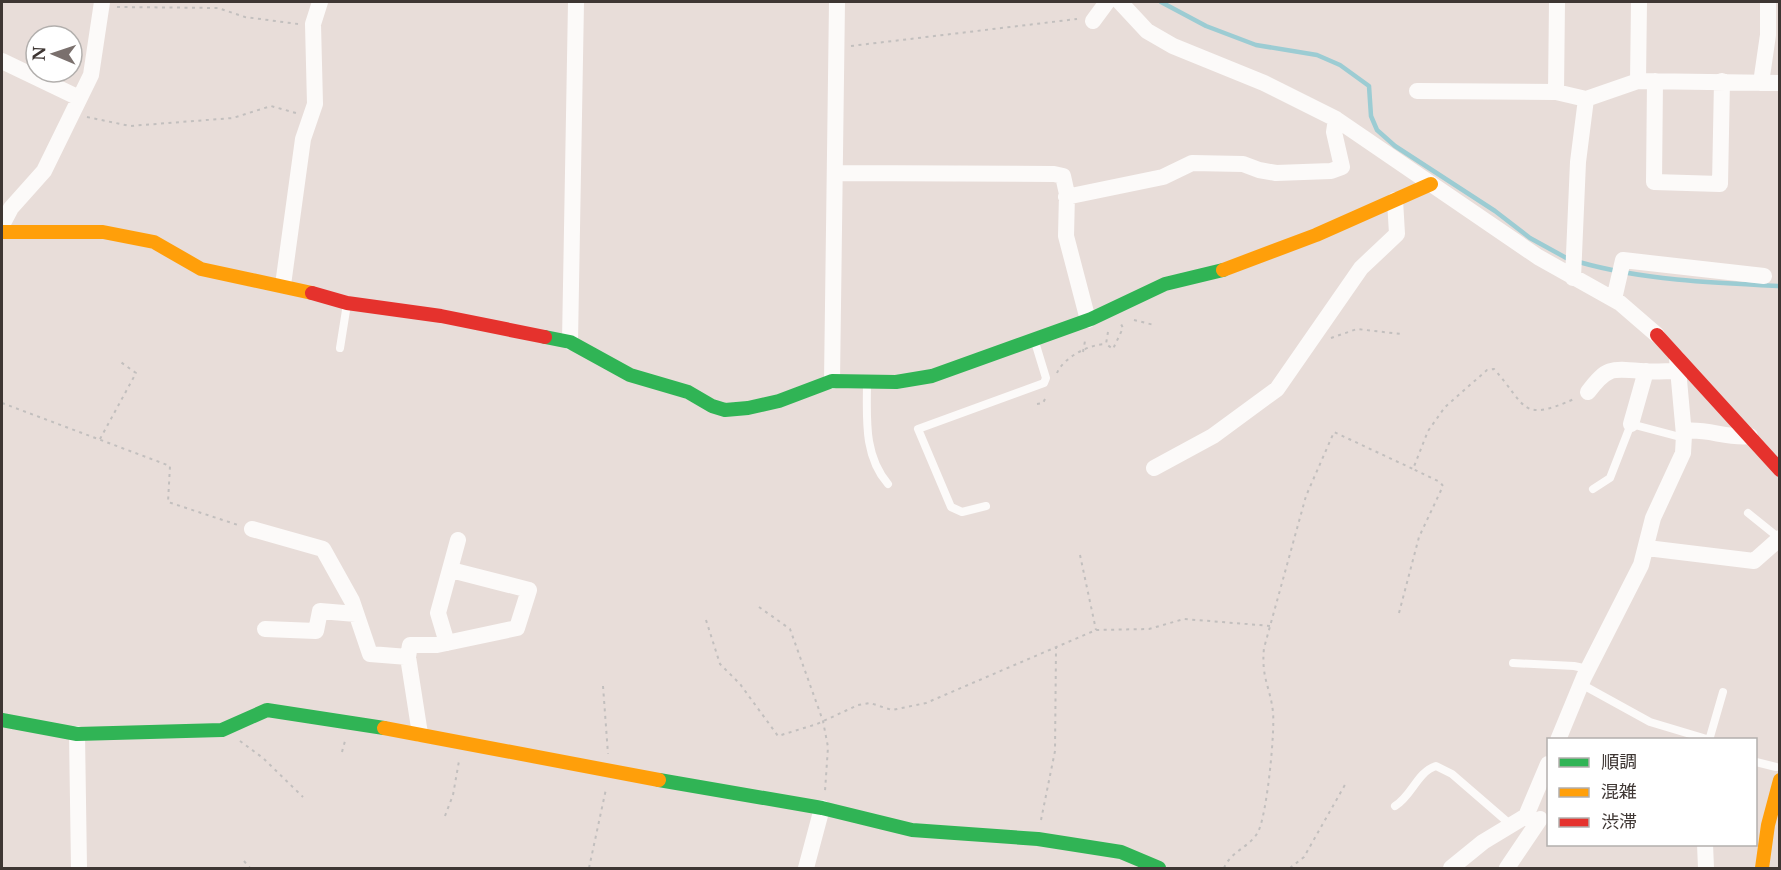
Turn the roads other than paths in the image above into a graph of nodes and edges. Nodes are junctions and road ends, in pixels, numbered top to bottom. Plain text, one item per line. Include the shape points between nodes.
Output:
1 (320, 2) edge
2 (576, 2) edge
3 (837, 2) edge
4 (1107, 2) edge
5 (1120, 2) edge
6 (1557, 2) edge
7 (1638, 2) edge
8 (102, 4) edge
9 (1763, 10) edge
10 (1095, 19) road end
11 (2, 61) edge
12 (1647, 81) junction
13 (1722, 81) junction
14 (1761, 82) junction
15 (1779, 83) edge
16 (1417, 91) dead end
17 (1556, 92) junction
18 (77, 97) junction
19 (1586, 99) junction
20 (1336, 119) junction
21 (835, 173) junction
22 (1431, 184) junction
23 (1066, 197) junction
24 (1395, 200) junction
25 (2, 225) edge
26 (2, 232) edge
27 (1574, 275) junction
28 (1764, 276) dead end
29 (283, 285) junction
30 (1614, 299) junction
31 (347, 303) junction
32 (1088, 320) junction
33 (1658, 335) joint
34 (1034, 339) junction
35 (570, 342) junction
36 (340, 348) dead end
37 (1678, 364) junction
38 (1646, 371) junction
39 (832, 381) junction
40 (867, 381) junction
41 (1588, 392) road end
42 (1632, 424) junction
43 (1684, 435) junction
44 (1750, 436) junction
45 (1154, 468) dead end
46 (1779, 470) edge
47 (888, 484) dead end
48 (1593, 489) dead end
49 (986, 506) dead end
50 (1748, 513) dead end
51 (252, 529) road end
52 (1779, 538) edge
53 (458, 540) dead end
54 (1647, 548) junction
55 (451, 570) junction
56 (356, 614) junction
57 (265, 629) dead end
58 (447, 643) junction
59 (408, 657) junction
60 (1513, 663) dead end
61 (1585, 677) junction
62 (1723, 692) dead end
63 (2, 720) edge
64 (77, 734) junction
65 (420, 734) junction
66 (1558, 738) edge
67 (1710, 738) edge
68 (1757, 763) edge
69 (1547, 769) edge
70 (1778, 774) edge
71 (1395, 806) dead end
72 (822, 808) junction
73 (1538, 818) edge
74 (1511, 825) junction
75 (1767, 825) edge
76 (1705, 846) edge
77 (79, 868) edge
78 (806, 868) edge
79 (1159, 868) edge
80 (1450, 868) edge
81 (1507, 868) edge
82 (1706, 868) edge
83 (1762, 868) edge

1 - 29 street via 313,24 315,104 303,139
2 - 35 street
3 - 21 street
4 - 10 street
5 - 20 street via 1147,31 1173,46 1264,83
6 - 17 street
7 - 12 street
8 - 18 street via 91,75
9 - 14 street
11 - 18 street
12 - 13 street
12 - 13 street via 1654,182 1720,184
12 - 19 street
13 - 14 street
14 - 15 street
16 - 17 street
17 - 19 street
18 - 25 street via 44,171
19 - 27 street via 1578,162
20 - 22 street
20 - 23 street via 1334,132 1341,167 1331,171 1276,173 1243,164 1192,163 1163,177
21 - 23 street via 1054,174 1063,176
21 - 39 street
22 - 24 street
22 - 27 street via 1538,257
23 - 32 street via 1066,236
24 - 32 street via 1217,272 1165,284
24 - 45 street via 1397,234 1361,268 1277,389 1213,436
26 - 29 street via 103,232 154,242 201,269
27 - 30 street
28 - 30 street via 1623,260
29 - 31 street
30 - 33 street
31 - 35 street via 441,316
31 - 36 lane
32 - 34 street
33 - 37 street
34 - 40 street via 932,376 896,382
34 - 49 lane via 1046,378 1044,383 918,429 951,507 962,512
35 - 39 street via 630,375 688,392 725,410 779,401
37 - 38 street
37 - 43 street
37 - 44 street
38 - 41 street via 1609,370
38 - 42 street
39 - 40 street
40 - 47 lane via 870,450 876,470
42 - 43 lane
42 - 48 lane via 1610,478
43 - 44 street via 1698,429 1737,438
43 - 54 street via 1683,453 1653,518
44 - 46 street
50 - 52 lane
51 - 56 street via 322,549
52 - 54 street via 1754,561
53 - 55 street
54 - 61 street
55 - 58 street via 438,614
55 - 58 street via 529,590 517,628
56 - 57 street via 320,611 316,631
56 - 59 street via 370,654
58 - 59 street via 410,645
59 - 65 street
60 - 61 lane via 1574,666
61 - 66 street
61 - 67 lane via 1650,722
62 - 67 lane
63 - 64 street
64 - 65 street via 222,729 267,710
64 - 77 street
65 - 72 street
68 - 70 lane
69 - 73 street
70 - 75 street
71 - 74 lane via 1427,769 1436,766 1452,774
72 - 78 street
72 - 79 street via 912,830 1038,839 1121,852
73 - 74 street
73 - 81 street
74 - 80 street
75 - 83 street
76 - 82 street

